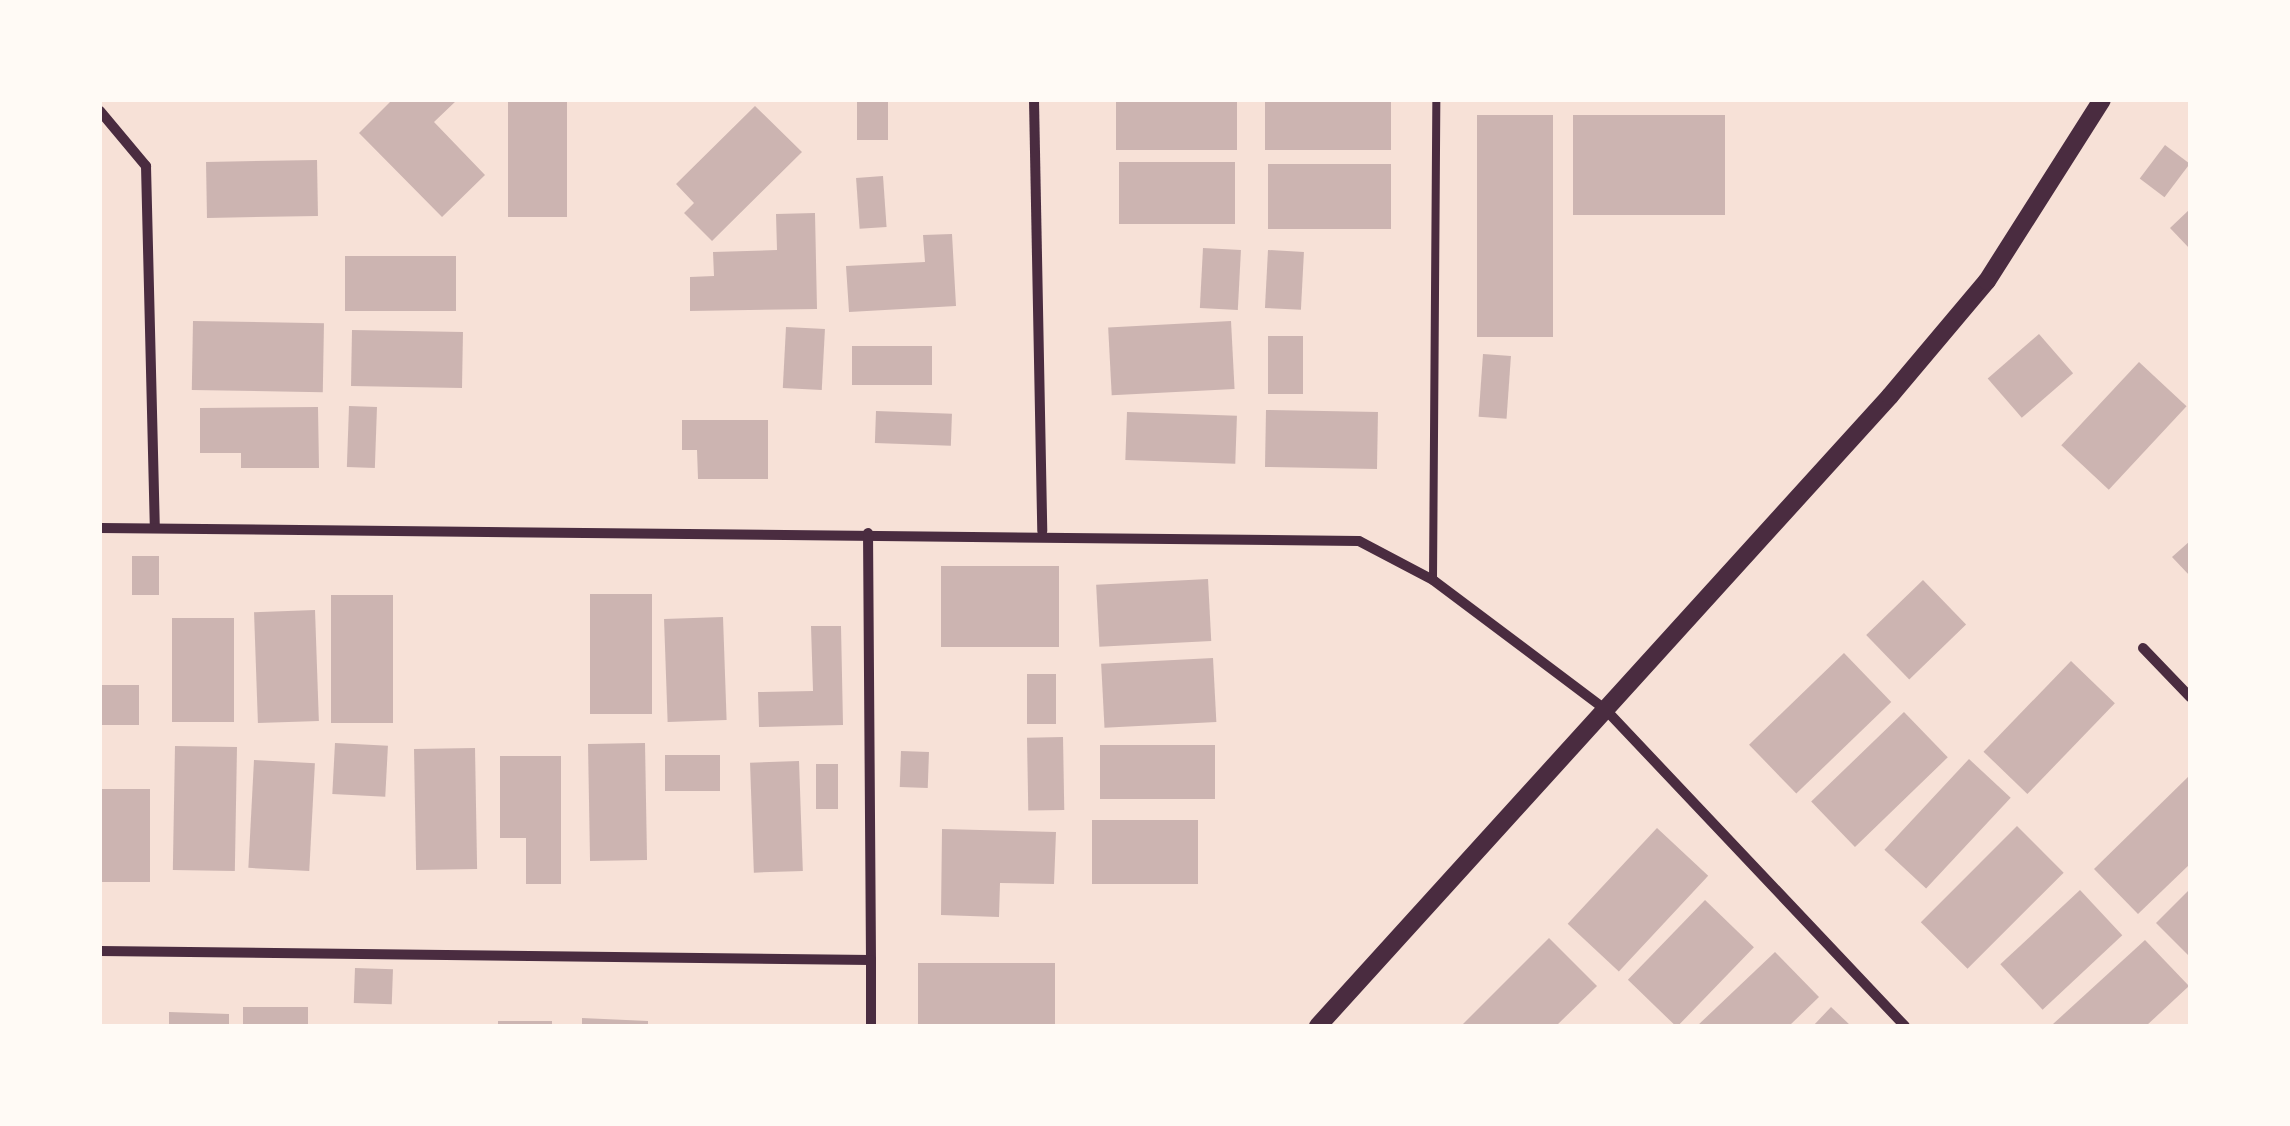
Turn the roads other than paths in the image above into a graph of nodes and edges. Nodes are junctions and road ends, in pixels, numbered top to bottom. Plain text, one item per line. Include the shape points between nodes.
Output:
1 (1034, 100) edge
2 (1436, 100) edge
3 (2102, 100) edge
4 (100, 111) edge
5 (100, 528) edge
6 (155, 528) junction
7 (1042, 530) junction
8 (868, 533) junction
9 (1433, 580) junction
10 (2144, 648) dead end
11 (2190, 697) edge
12 (1606, 710) junction
13 (100, 951) edge
14 (871, 960) junction
15 (871, 1026) edge
16 (1318, 1026) edge
17 (1906, 1026) edge

1 - 7 street
2 - 9 lane
3 - 12 street via 1987,281
4 - 6 street via 146,166
5 - 6 street
6 - 8 street
7 - 8 street
7 - 9 street via 1359,540
8 - 14 street
9 - 12 street
10 - 11 street
12 - 16 street
12 - 17 street
13 - 14 street
14 - 15 street

